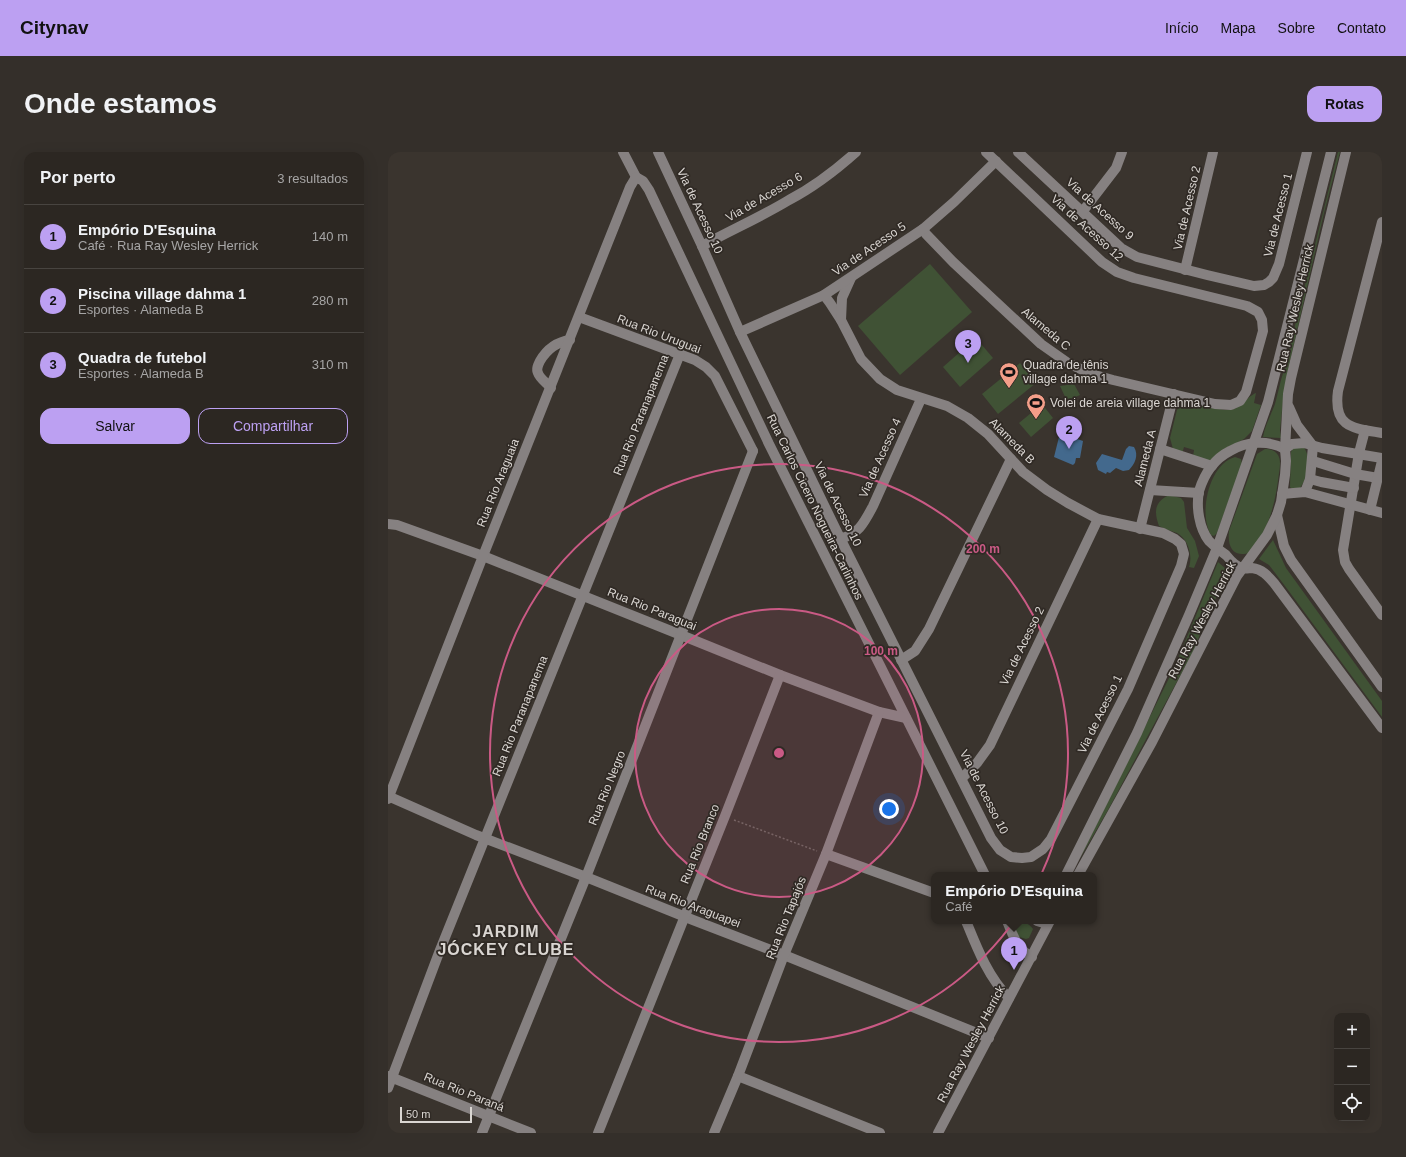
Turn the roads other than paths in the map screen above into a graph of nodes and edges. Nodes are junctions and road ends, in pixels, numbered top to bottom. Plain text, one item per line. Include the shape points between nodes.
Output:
1 (623, 152) edge
2 (670, 152) edge
3 (856, 152) edge
4 (986, 152) edge
5 (1018, 152) edge
6 (1122, 152) edge
7 (1213, 152) edge
8 (1307, 152) edge
9 (1332, 152) edge
10 (1346, 152) edge
11 (659, 154) edge
12 (996, 161) junction
13 (636, 177) junction
14 (1082, 211) junction
15 (1382, 222) edge
16 (923, 229) junction
17 (702, 246) junction
18 (1185, 270) junction
19 (852, 276) junction
20 (1269, 282) joint
21 (824, 295) junction
22 (579, 317) junction
23 (841, 320) junction
24 (740, 332) junction
25 (570, 340) junction
26 (680, 354) junction
27 (551, 388) junction
28 (1174, 394) junction
29 (1288, 394) junction
30 (921, 399) junction
31 (1231, 405) joint
32 (1365, 430) junction
33 (1382, 433) edge
34 (1254, 442) junction
35 (769, 444) junction
36 (1314, 446) junction
37 (1160, 449) junction
38 (1285, 450) junction
39 (752, 451) junction
40 (1359, 453) junction
41 (1011, 459) junction
42 (1382, 459) edge
43 (1313, 461) junction
44 (1212, 466) junction
45 (1355, 474) junction
46 (1378, 478) junction
47 (1310, 479) junction
48 (1354, 488) junction
49 (1150, 490) junction
50 (1305, 492) junction
51 (1199, 493) junction
52 (1282, 494) junction
53 (1350, 505) junction
54 (1370, 510) junction
55 (1382, 513) edge
56 (1277, 515) junction
57 (1098, 519) junction
58 (388, 524) edge
59 (1140, 529) junction
60 (840, 538) junction
61 (1217, 548) junction
62 (1184, 554) joint
63 (483, 556) junction
64 (1242, 568) junction
65 (582, 596) junction
66 (1382, 615) edge
67 (681, 635) junction
68 (901, 660) junction
69 (780, 675) junction
70 (1382, 687) edge
71 (878, 712) junction
72 (906, 718) junction
73 (1382, 728) edge
74 (962, 778) junction
75 (388, 798) edge
76 (485, 839) junction
77 (826, 854) junction
78 (1011, 857) joint
79 (983, 872) edge
80 (1068, 872) edge
81 (1080, 872) edge
82 (586, 877) junction
83 (931, 892) edge
84 (684, 917) junction
85 (967, 924) edge
86 (1008, 924) edge
87 (1047, 924) edge
88 (784, 955) junction
89 (1032, 957) junction
90 (1009, 998) junction
91 (989, 1038) junction
92 (738, 1076) junction
93 (390, 1077) edge
94 (388, 1088) edge
95 (489, 1116) junction
96 (482, 1133) edge
97 (530, 1133) edge
98 (598, 1133) edge
99 (714, 1133) edge
100 (880, 1133) edge
101 (938, 1133) edge

1 - 13 street, Rua Carlos Cicero Nogueira-Carlinhos
2 - 11 street
3 - 17 street, Via de Acesso 6 via 791,200
4 - 12 street, Via de Acesso 12
5 - 14 street, Via de Acesso 9
6 - 14 street via 1116,168
7 - 18 street, Via de Acesso 2
8 - 20 street, Via de Acesso 1 via 1280,264
9 - 34 street, Rua Ray Wesley Herrick via 1271,391
10 - 29 street, Rua Ray Wesley Herrick
11 - 17 street, Via de Acesso 10
12 - 16 street, Via de Acesso 5
12 - 31 street, Via de Acesso 12 via 1102,262 1116,272 1241,304 1258,312 1263,331 1246,392 1240,401
13 - 22 street, Rua Rio Araguaia
13 - 35 street, Rua Carlos Cicero Nogueira-Carlinhos via 643,181 649,190
14 - 18 street, Via de Acesso 9 via 1121,248 1137,257
15 - 32 street via 1337,401 1339,415 1343,421
16 - 19 street, Via de Acesso 5
16 - 28 street, Alameda C via 959,268 1041,344 1068,363 1090,374
17 - 24 street, Via de Acesso 10
18 - 20 street, Via de Acesso 9 via 1254,286
19 - 21 street, Via de Acesso 5
19 - 23 street, Alameda B via 842,298
21 - 23 street, Alameda B
21 - 24 street, Via de Acesso 5
22 - 25 street, Rua Rio Araguaia
22 - 26 street, Rua Rio Uruguai
23 - 30 street, Alameda B via 861,359 880,379 897,390
24 - 60 street, Via de Acesso 10
25 - 27 street, Rua Rio Araguaia
25 - 27 street via 560,342 551,348 543,355 537,367 538,373
26 - 39 street, Rua Rio Uruguai via 695,360 715,376
26 - 65 street, Rua Rio Paranapanema
27 - 63 street, Rua Rio Araguaia
28 - 31 street, Alameda C via 1215,404
28 - 37 street, Alameda A
29 - 36 street via 1289,409 1294,421
29 - 38 street, Rua Ray Wesley Herrick
30 - 41 street, Alameda B via 947,406 968,418 988,434
30 - 60 street, Via de Acesso 4 via 874,506 864,523 853,534
32 - 33 street
32 - 40 street
34 - 38 street via 1277,445
34 - 44 street via 1230,451
34 - 61 street, Rua Ray Wesley Herrick
35 - 39 street
35 - 72 street, Rua Carlos Cicero Nogueira-Carlinhos
36 - 38 street via 1294,443
36 - 40 street
36 - 43 street
37 - 44 street
37 - 49 street, Alameda A
38 - 52 street, Rua Ray Wesley Herrick
39 - 67 street, Rua Rio Negro
40 - 42 street
40 - 45 street
41 - 57 street, Alameda B via 1023,472 1047,490
41 - 68 street via 929,629 915,651
42 - 46 street
43 - 45 street
43 - 47 street
44 - 51 street
45 - 46 street
45 - 48 street
46 - 54 street
47 - 48 street
47 - 50 street
48 - 53 street
49 - 51 street
49 - 59 street, Alameda A
50 - 52 street
50 - 53 street
51 - 61 street via 1198,514 1210,542
52 - 56 street, Rua Ray Wesley Herrick
53 - 54 street
53 - 66 street via 1342,550 1345,562
54 - 55 street
56 - 64 street, Rua Ray Wesley Herrick via 1256,552
56 - 70 street via 1284,546 1291,560
57 - 59 street, Alameda B
57 - 74 street, Via de Acesso 2 via 990,745 977,764
58 - 63 street, Rua Rio Paraguai
59 - 62 street, Alameda B via 1175,538 1181,544
60 - 68 street, Via de Acesso 10
61 - 64 street
61 - 80 street, Rua Ray Wesley Herrick via 1137,733
62 - 78 street, Via de Acesso 1 via 1128,689 1051,839 1043,849 1031,857
63 - 65 street, Rua Rio Paraguai
63 - 75 street, Rua Rio Araguaia
64 - 73 street via 1259,570 1274,583
64 - 81 street, Rua Ray Wesley Herrick via 1152,742
65 - 67 street, Rua Rio Paraguai
65 - 76 street, Rua Rio Paranapanema
67 - 69 street, Rua Rio Paraguai
67 - 82 street, Rua Rio Negro
68 - 74 street, Via de Acesso 10
69 - 71 street, Rua Rio Paraguai
69 - 84 street, Rua Rio Branco
71 - 72 street, Rua Rio Paraguai
71 - 77 street, Rua Rio Tapajós
72 - 79 street, Rua Carlos Cicero Nogueira-Carlinhos
74 - 78 street, Via de Acesso 10 via 991,838 1000,850
75 - 76 street, Rua Rio Araguapei
76 - 82 street, Rua Rio Araguapei
76 - 93 street, Rua Rio Paranapanema
77 - 83 street
77 - 88 street, Rua Rio Tapajós
82 - 84 street, Rua Rio Araguapei
82 - 95 street, Rua Rio Negro
84 - 88 street, Rua Rio Araguapei
84 - 98 street, Rua Rio Branco
85 - 90 street via 993,979
86 - 89 street via 1023,952
87 - 89 street, Rua Ray Wesley Herrick
88 - 91 street, Rua Rio Araguapei
88 - 92 street, Rua Rio Tapajós
89 - 90 street, Rua Ray Wesley Herrick
90 - 91 street, Rua Ray Wesley Herrick
91 - 101 street, Rua Ray Wesley Herrick
92 - 99 street, Rua Rio Tapajós
92 - 100 street
93 - 94 street, Rua Rio Paranapanema
93 - 95 street, Rua Rio Paraná
95 - 96 street, Rua Rio Negro
95 - 97 street, Rua Rio Paraná

